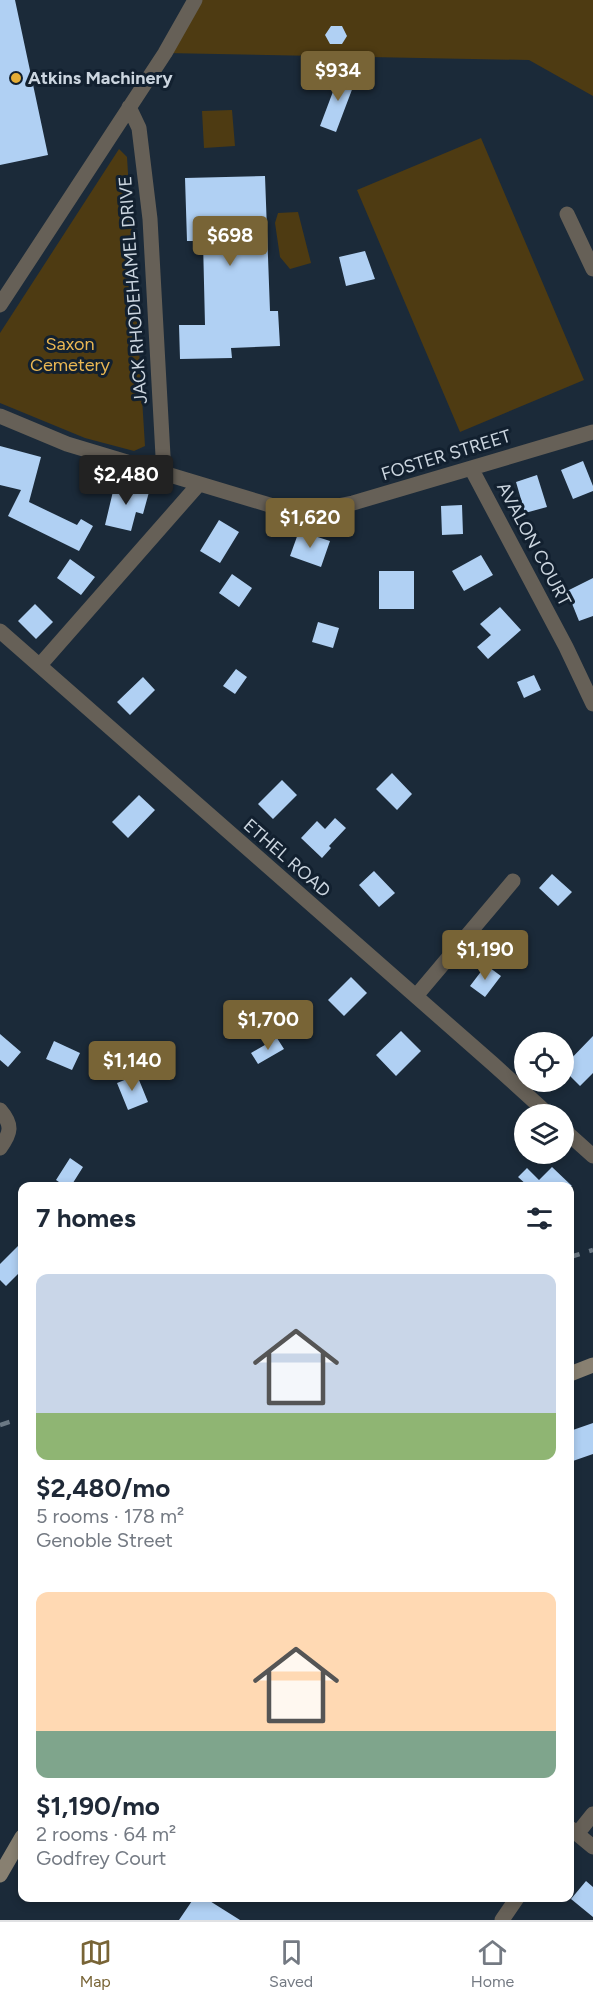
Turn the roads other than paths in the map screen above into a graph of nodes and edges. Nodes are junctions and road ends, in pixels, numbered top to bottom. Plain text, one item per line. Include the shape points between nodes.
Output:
1 (195, 0) edge
2 (129, 107) junction
3 (567, 214) dead end
4 (593, 269) edge
5 (0, 305) edge
6 (0, 416) edge
7 (593, 432) edge
8 (471, 468) junction
9 (164, 474) junction
10 (199, 484) junction
11 (0, 631) edge
12 (40, 665) junction
13 (593, 704) edge
14 (513, 880) dead end
15 (416, 996) junction
16 (537, 1104) edge
17 (0, 1110) edge
18 (574, 1139) edge
19 (0, 1149) edge
20 (593, 1156) edge
21 (593, 1365) edge
22 (574, 1372) edge
23 (593, 1814) edge
24 (574, 1831) edge
25 (18, 1844) edge
26 (593, 1847) edge
27 (0, 1875) edge
28 (515, 1902) edge
29 (502, 1920) edge

1 - 2 street
2 - 5 street
2 - 9 street, JACK RHODEHAMEL DRIVE via 139,128 150,219
3 - 4 street
6 - 9 street, FOSTER STREET via 67,444
7 - 8 street, FOSTER STREET
8 - 10 street, FOSTER STREET via 353,503 300,510
8 - 13 street, AVALON COURT via 567,646
9 - 10 street, FOSTER STREET
10 - 12 street
11 - 12 street, ETHEL ROAD
12 - 15 street, ETHEL ROAD
14 - 15 street
15 - 16 street, ETHEL ROAD
17 - 19 street via 10,1129
18 - 20 street
21 - 22 street
23 - 24 street
24 - 26 street
25 - 27 street
28 - 29 street

